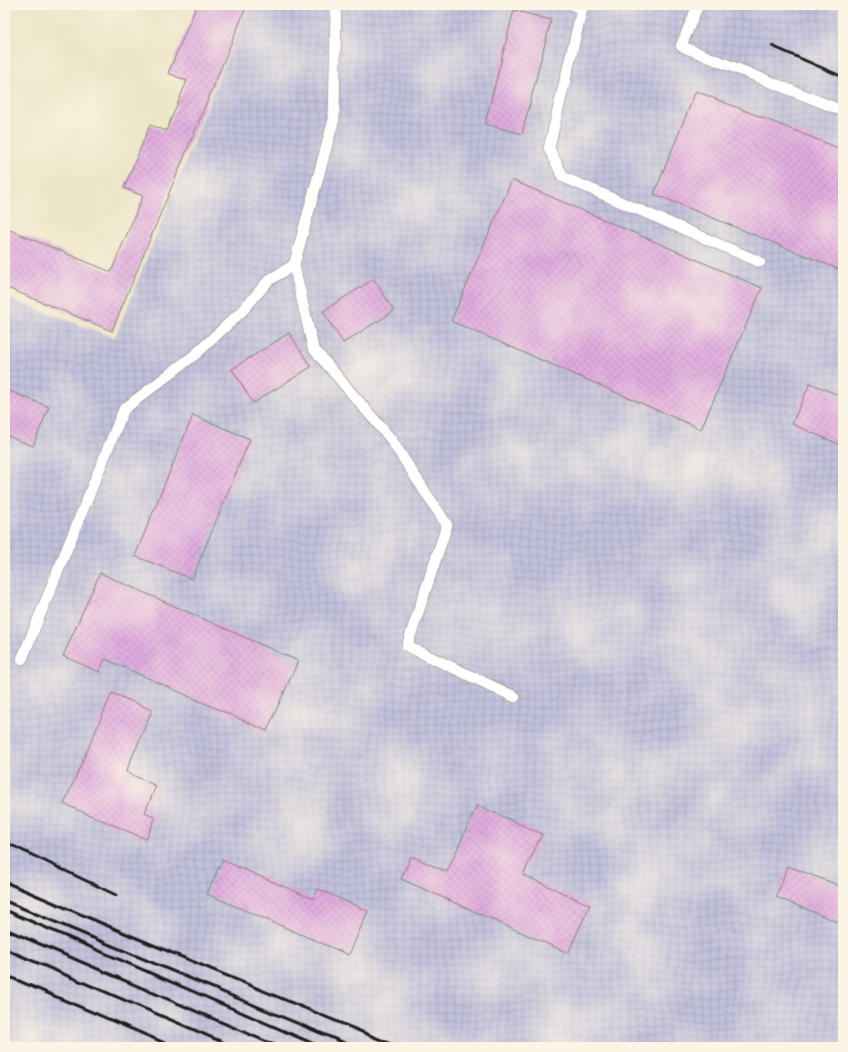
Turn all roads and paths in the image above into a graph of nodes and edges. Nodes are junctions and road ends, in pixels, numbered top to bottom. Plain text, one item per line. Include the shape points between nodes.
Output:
1 (336, 5) edge
2 (573, 5) edge
3 (698, 5) edge
4 (843, 111) edge
5 (760, 262) dead end
6 (294, 265) junction
7 (22, 659) dead end
8 (515, 696) dead end

1 - 6 lane via 334,120
2 - 5 lane via 582,9 550,148 563,177
3 - 4 lane via 681,46
6 - 7 lane via 269,280 243,310 197,353 124,409
6 - 8 lane via 313,348 390,438 447,525 407,646

